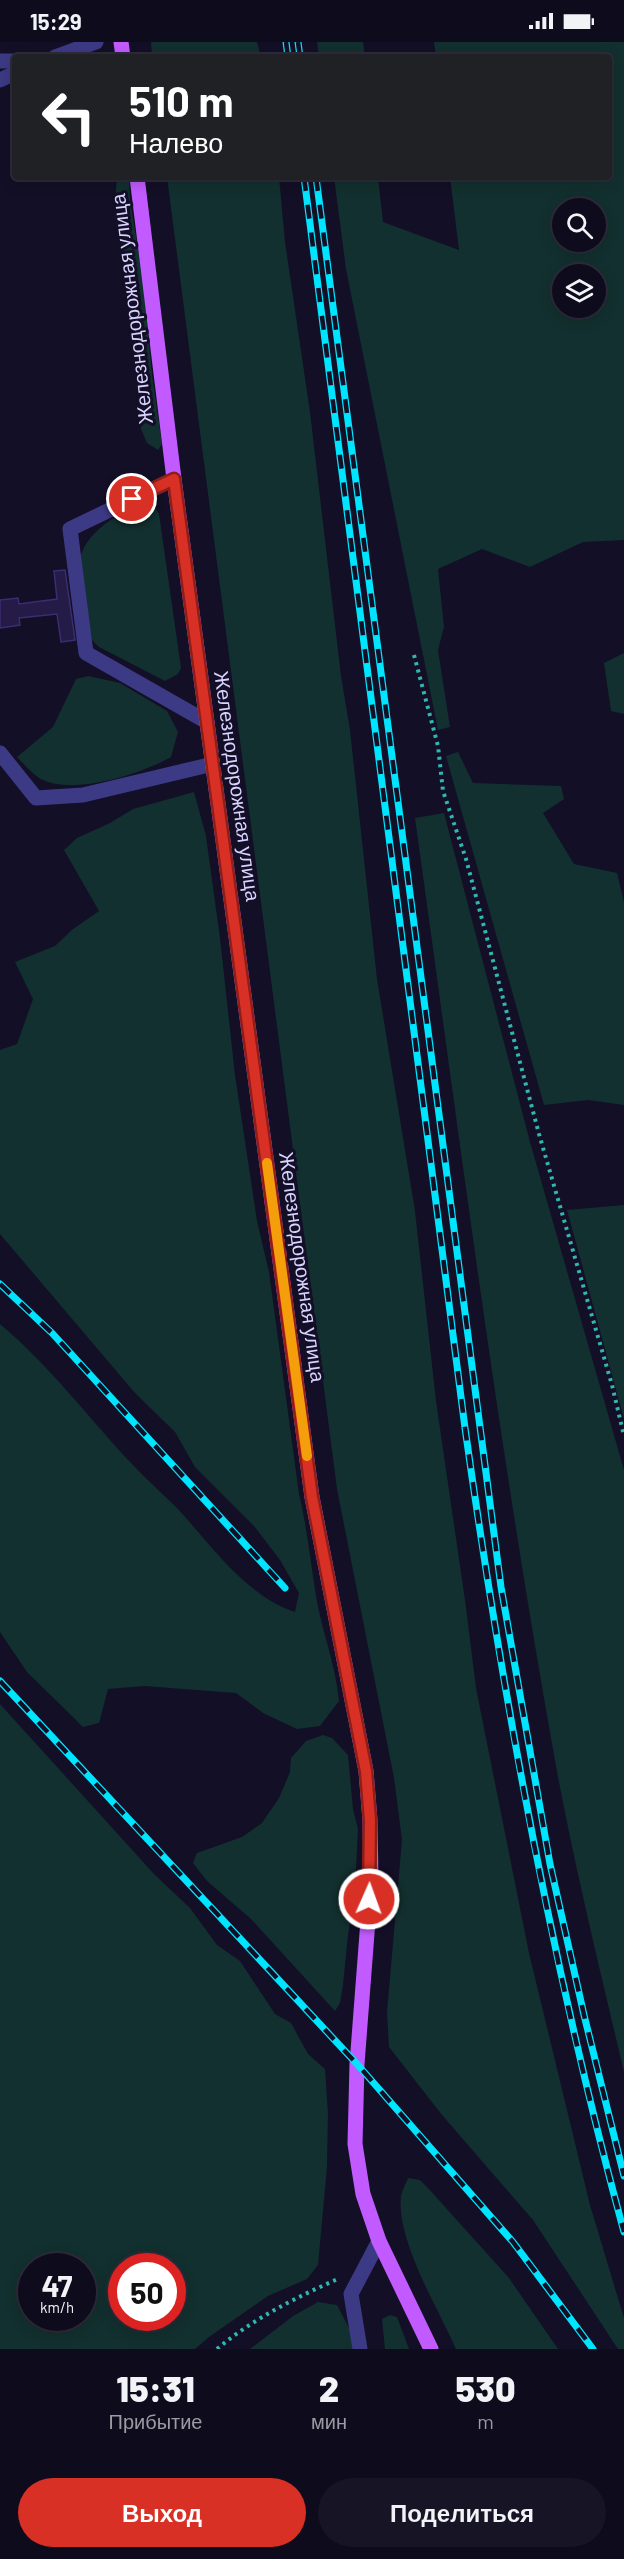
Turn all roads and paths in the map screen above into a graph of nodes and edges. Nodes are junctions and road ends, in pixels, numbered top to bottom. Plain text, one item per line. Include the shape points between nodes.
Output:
1 (96, 42) edge
2 (74, 54) edge
3 (137, 180) edge
4 (174, 479) junction
5 (414, 655) dead end
6 (207, 722) junction
7 (0, 753) edge
8 (213, 764) junction
9 (624, 1436) edge
10 (379, 2241) junction
11 (350, 2273) dead end
12 (217, 2349) edge
13 (360, 2349) edge
14 (431, 2349) edge

1 - 2 street
3 - 4 main road, Железнодорожная улица
4 - 6 main road, Железнодорожная улица
4 - 6 street via 70,529 86,653
5 - 9 path via 438,746 443,791 466,859
6 - 8 main road, Железнодорожная улица
7 - 8 street via 36,798 82,795
8 - 10 main road, Железнодорожная улица via 312,1497 366,1771 370,1881 354,2144 363,2194
10 - 13 street via 351,2294
10 - 14 main road, Железнодорожная улица
11 - 12 path via 283,2304

